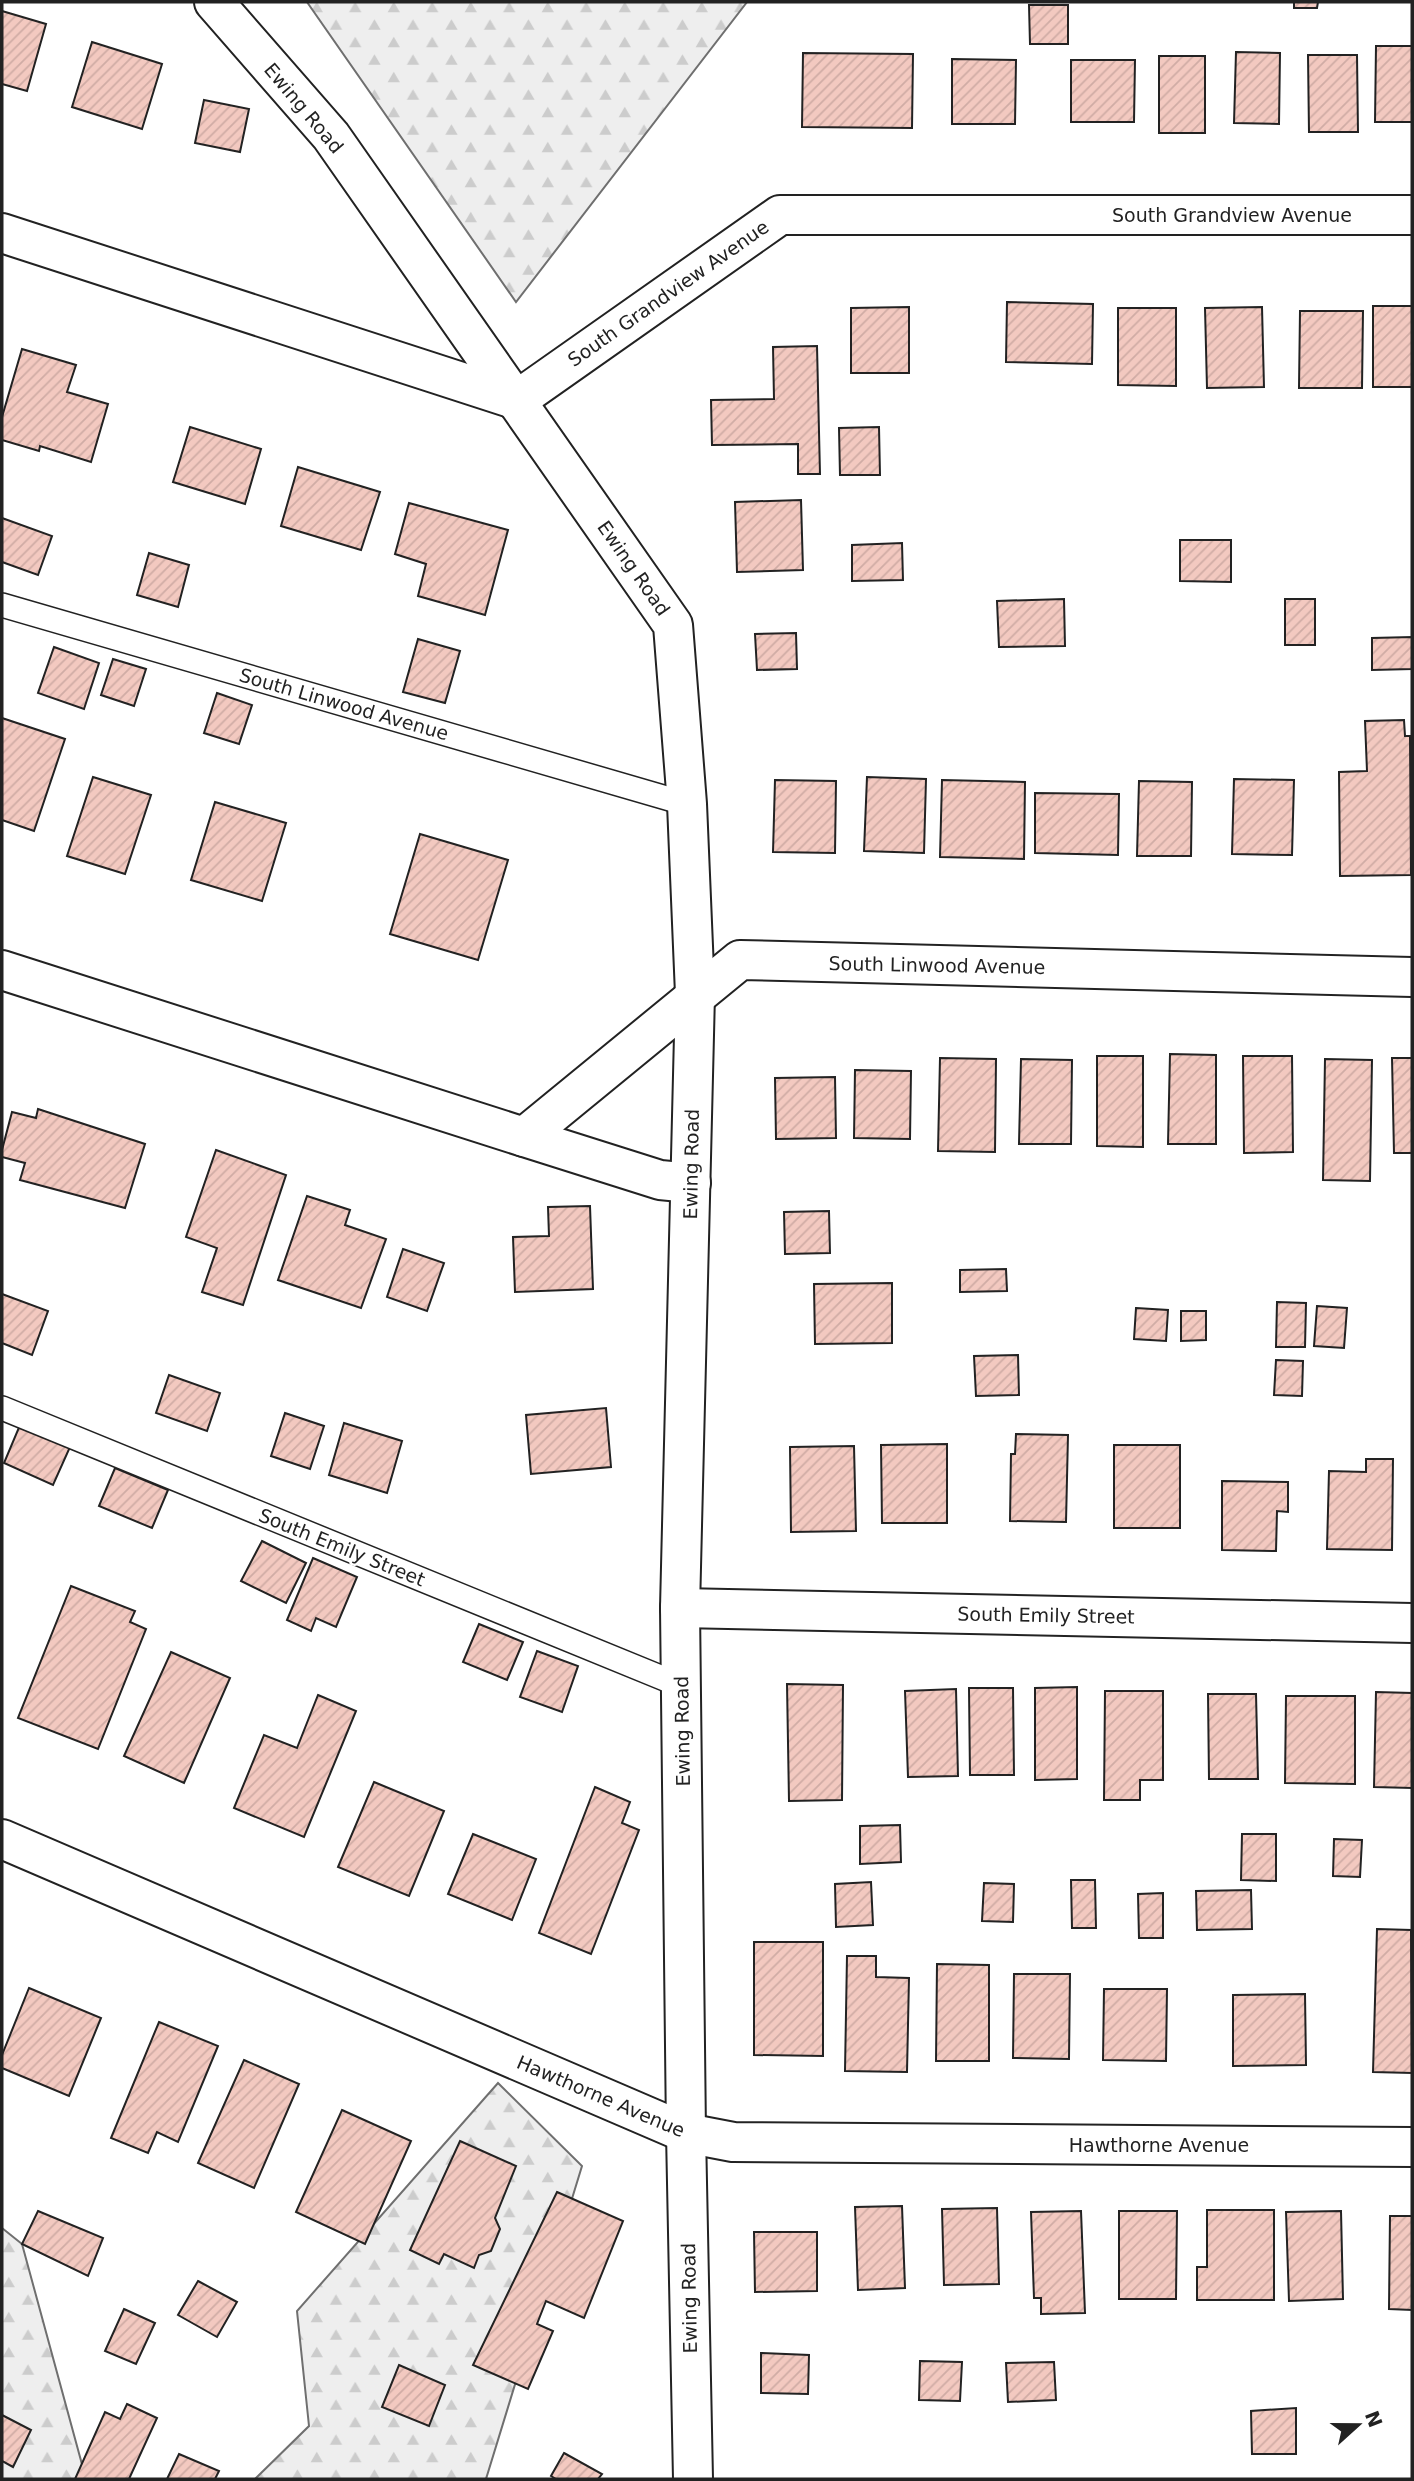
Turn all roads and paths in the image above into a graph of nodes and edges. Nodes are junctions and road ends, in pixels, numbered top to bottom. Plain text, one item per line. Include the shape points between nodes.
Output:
1 (214, 2) edge
2 (1412, 215) edge
3 (2, 233) edge
4 (517, 400) junction
5 (2, 605) edge
6 (687, 803) junction
7 (2, 971) edge
8 (1412, 977) edge
9 (695, 994) junction
10 (524, 1137) junction
11 (691, 1183) junction
12 (2, 1408) edge
13 (680, 1608) junction
14 (1412, 1623) edge
15 (682, 1686) junction
16 (2, 1839) edge
17 (686, 2133) junction
18 (1412, 2147) edge
19 (693, 2479) edge

1 - 4 street, Ewing Road via 331,136
2 - 4 street, South Grandview Avenue via 780,215
3 - 4 street
4 - 6 street, Ewing Road via 673,625
5 - 6 lane, South Linwood Avenue
6 - 9 street, Ewing Road
7 - 10 street
8 - 9 street, South Linwood Avenue via 740,960
9 - 10 street, South Linwood Avenue
9 - 11 street, Ewing Road
10 - 11 street via 660,1180
11 - 13 street, Ewing Road
12 - 15 lane, South Emily Street
13 - 14 street, South Emily Street
13 - 15 street, Ewing Road
15 - 17 street, Ewing Road
16 - 17 street, Hawthorne Avenue
17 - 18 street, Hawthorne Avenue via 733,2142
17 - 19 street, Ewing Road

